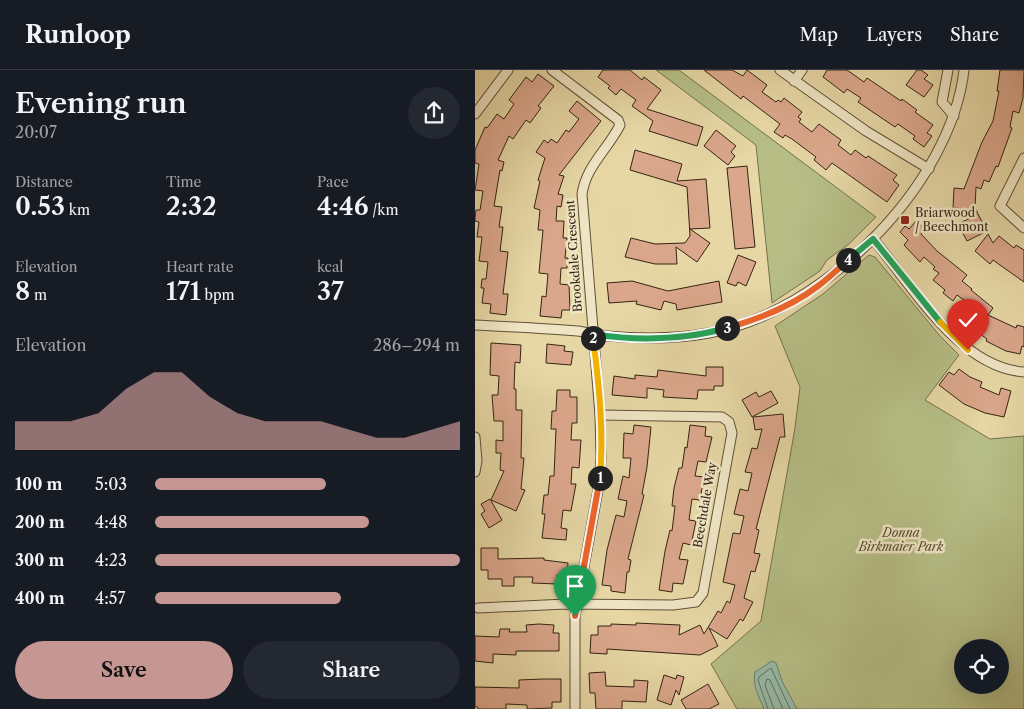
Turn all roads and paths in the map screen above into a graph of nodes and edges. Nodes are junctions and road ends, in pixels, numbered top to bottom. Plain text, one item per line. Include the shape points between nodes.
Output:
1 (508, 70) edge
2 (552, 70) edge
3 (780, 70) edge
4 (802, 70) edge
5 (948, 70) edge
6 (964, 70) edge
7 (795, 80) junction
8 (475, 114) edge
9 (953, 116) junction
10 (1024, 158) edge
11 (929, 170) junction
12 (1024, 228) edge
13 (873, 239) junction
14 (475, 324) edge
15 (593, 334) junction
16 (1024, 372) edge
17 (600, 415) junction
18 (475, 437) edge
19 (475, 472) edge
20 (577, 605) junction
21 (478, 608) dead end
22 (575, 709) edge

1 - 8 street
2 - 15 street, Brookdale Crescent via 618,120 619,125 592,166 582,194
3 - 7 street
4 - 7 street
5 - 9 street via 942,102
6 - 9 street
7 - 11 street via 866,131
9 - 11 street
10 - 12 street via 1000,206
11 - 13 street
13 - 15 street via 818,287 785,306 738,325 711,333 676,337
13 - 16 street via 947,331 968,350 985,361
14 - 15 street
15 - 17 street
17 - 20 street via 600,479
17 - 20 street, Beechdale Way via 721,417 729,422 732,433 703,593 696,602
18 - 19 street
20 - 21 street
20 - 22 street

